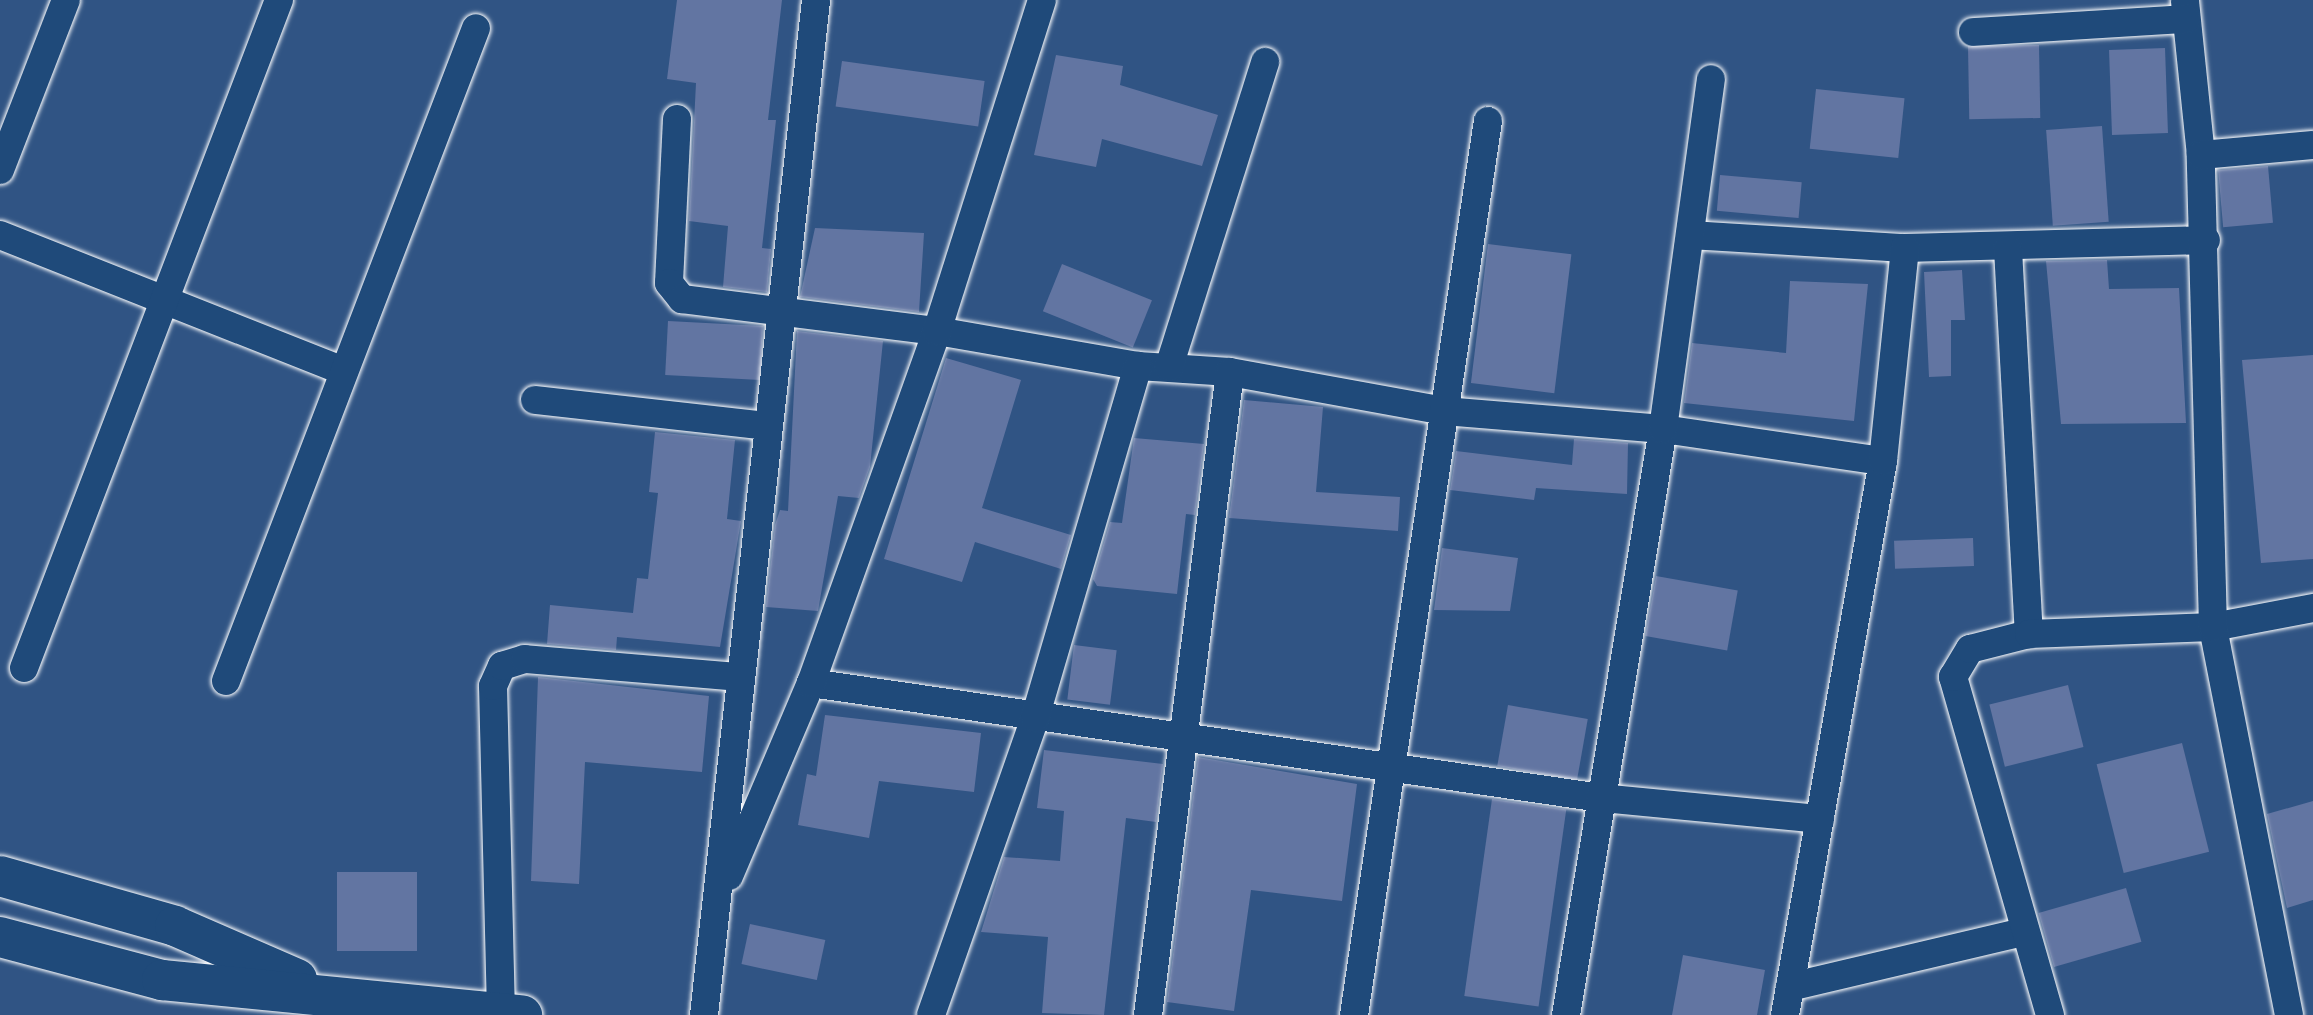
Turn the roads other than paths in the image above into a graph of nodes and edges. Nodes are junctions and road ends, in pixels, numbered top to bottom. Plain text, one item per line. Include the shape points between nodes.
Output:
1 (66, 0) edge
2 (279, 0) edge
3 (816, 0) edge
4 (1042, 0) edge
5 (2185, 10) edge
6 (476, 28) dead end
7 (1973, 32) dead end
8 (1265, 62) dead end
9 (1711, 79) dead end
10 (677, 119) dead end
11 (1488, 121) dead end
12 (2313, 145) edge
13 (2201, 155) junction
14 (0, 170) edge
15 (0, 235) edge
16 (1690, 235) junction
17 (2206, 240) junction
18 (1905, 248) junction
19 (2008, 249) junction
20 (165, 300) junction
21 (779, 316) junction
22 (937, 331) junction
23 (1138, 366) junction
24 (1169, 367) junction
25 (343, 371) junction
26 (1230, 372) junction
27 (535, 400) dead end
28 (1444, 411) junction
29 (766, 426) junction
30 (1663, 429) junction
31 (1883, 461) junction
32 (2313, 608) edge
33 (2213, 627) junction
34 (2029, 634) junction
35 (24, 668) dead end
36 (738, 677) junction
37 (226, 681) dead end
38 (811, 683) junction
39 (1035, 718) junction
40 (1187, 740) junction
41 (1387, 767) junction
42 (1601, 798) junction
43 (1820, 819) junction
44 (0, 876) edge
45 (719, 898) junction
46 (2023, 932) junction
47 (0, 937) edge
48 (252, 985) edge
49 (1790, 987) junction
50 (512, 1014) edge
51 (704, 1015) edge
52 (931, 1015) edge
53 (1148, 1015) edge
54 (1354, 1015) edge
55 (1566, 1015) edge
56 (1785, 1015) edge
57 (2050, 1015) edge
58 (2289, 1015) edge

1 - 14 street
2 - 20 street
3 - 21 street
4 - 22 street
5 - 7 street
5 - 13 street
6 - 25 street
8 - 24 street
9 - 16 street
10 - 21 street via 673,293
11 - 28 street
12 - 13 street
13 - 17 street
15 - 20 street
16 - 18 street
16 - 30 street
17 - 19 street
17 - 33 street
18 - 19 street
18 - 31 street
19 - 34 street
20 - 25 street
20 - 35 street
21 - 22 street
21 - 29 street
22 - 23 street
22 - 38 street
23 - 24 street
23 - 39 street
24 - 26 street
25 - 37 street
26 - 28 street
26 - 40 street
27 - 29 street
28 - 30 street
28 - 41 street
29 - 36 street
30 - 31 street
30 - 42 street
31 - 43 street
32 - 33 street
33 - 34 street
33 - 58 street
34 - 46 street via 1970,649 1953,677
36 - 45 street
36 - 50 street via 525,659 502,666 493,686
38 - 39 street
38 - 45 street
39 - 40 street
39 - 52 street
40 - 41 street
40 - 53 street
41 - 42 street
41 - 54 street
42 - 43 street
42 - 55 street
43 - 49 street
44 - 48 street via 175,926
45 - 51 street
46 - 49 street
46 - 57 street
47 - 48 street via 162,980
48 - 50 street
49 - 56 street

